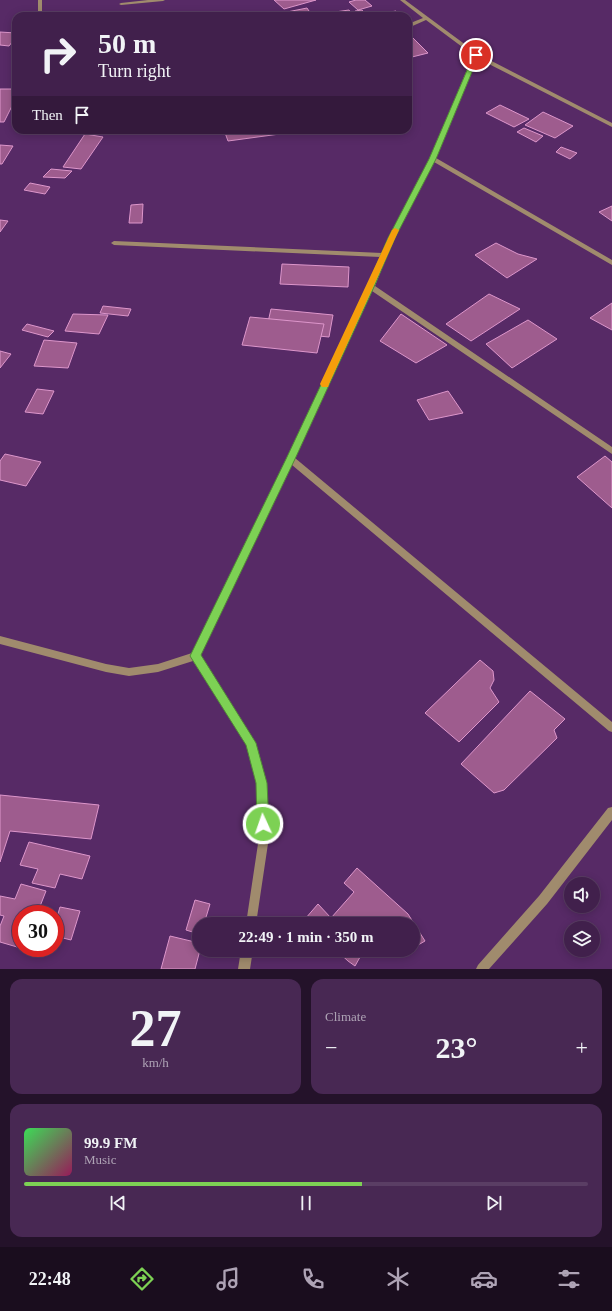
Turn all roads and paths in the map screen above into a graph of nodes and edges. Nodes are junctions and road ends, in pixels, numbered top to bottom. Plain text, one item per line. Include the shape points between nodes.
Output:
1 (40, 0) edge
2 (163, 0) edge
3 (402, 0) edge
4 (121, 4) dead end
5 (40, 12) edge
6 (427, 18) junction
7 (412, 24) edge
8 (476, 55) junction
9 (612, 125) edge
10 (433, 159) junction
11 (114, 243) dead end
12 (384, 255) junction
13 (612, 263) edge
14 (370, 287) junction
15 (612, 451) edge
16 (291, 459) junction
17 (0, 640) edge
18 (195, 656) junction
19 (612, 728) edge
20 (612, 812) edge
21 (252, 917) edge
22 (246, 957) edge
23 (244, 969) edge
24 (482, 969) edge

1 - 5 street
2 - 4 street
3 - 6 street
6 - 7 street
6 - 8 street
8 - 9 street
8 - 10 street
10 - 12 street
10 - 13 street
11 - 12 street
12 - 14 street
14 - 15 street
14 - 16 street
16 - 18 street
16 - 19 street
17 - 18 street via 129,672 158,668
18 - 21 street via 251,743 261,783 264,837
20 - 24 street via 543,900
22 - 23 street

